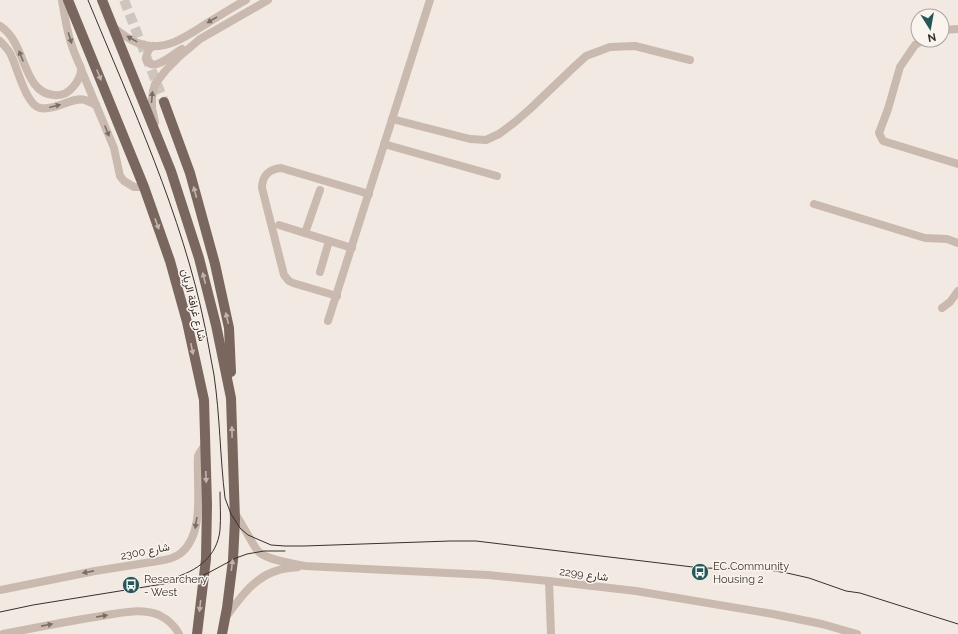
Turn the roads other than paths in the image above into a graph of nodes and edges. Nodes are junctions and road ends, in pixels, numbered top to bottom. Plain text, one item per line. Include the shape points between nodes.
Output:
1 (62, 0) edge
2 (68, 0) edge
3 (102, 0) edge
4 (246, 0) edge
5 (268, 0) edge
6 (430, 0) edge
7 (0, 26) edge
8 (113, 27) junction
9 (200, 39) junction
10 (0, 41) edge
11 (153, 46) junction
12 (913, 48) edge
13 (690, 60) dead end
14 (81, 69) junction
15 (164, 102) tunnel mouth
16 (96, 105) junction
17 (392, 119) junction
18 (384, 144) junction
19 (162, 148) junction
20 (958, 164) edge
21 (497, 176) dead end
22 (144, 187) junction
23 (320, 190) dead end
24 (369, 194) junction
25 (814, 204) dead end
26 (279, 225) dead end
27 (305, 233) junction
28 (329, 241) junction
29 (958, 243) edge
30 (352, 248) junction
31 (320, 272) dead end
32 (958, 291) edge
33 (336, 296) junction
34 (942, 308) dead end
35 (328, 321) dead end
36 (231, 398) junction
37 (205, 445) junction
38 (235, 513) junction
39 (305, 566) junction
40 (549, 581) junction
41 (0, 590) edge
42 (225, 618) junction
43 (3, 634) edge
44 (179, 634) edge
45 (197, 634) edge
46 (222, 634) edge
47 (550, 634) edge
48 (857, 634) edge

1 -> 14 street via 69,36
2 -> 22 main road, شارع غرافة الريان
3 - 8 main road, شارع غرافة الريان
4 -> 11 street via 188,35 164,45
5 - 9 street
6 - 17 street
14 -> 7 street via 72,89 64,94 47,95 38,90 30,79 13,39
11 -> 8 street via 136,42
8 - 19 main road, شارع غرافة الريان
9 - 11 street via 155,65 149,64 146,59 148,50
19 -> 9 street via 152,108 155,84 166,70
10 -> 16 street via 11,55 26,94 38,108 84,99
12 - 20 street via 900,67 879,133 883,141
13 - 17 street via 635,46 610,47 586,56 520,118 499,134 486,140 470,139
14 - 16 street
36 -> 15 main road via 228,321 190,174
16 -> 22 street via 114,148 120,176 134,187
17 - 18 street
18 - 21 street
18 - 24 street
36 -> 19 main road, شارع غرافة الريان via 199,258
22 -> 37 main road, شارع غرافة الريان via 170,261 187,322 204,400
23 - 27 street
24 - 30 street
24 - 33 street via 281,168 267,174 262,183 284,275 289,282
25 - 29 street via 925,238 947,239
26 - 27 street
27 - 28 street
28 - 30 street
28 - 31 street
30 - 33 street
32 - 34 street
33 - 35 street
38 -> 36 main road, شارع غرافة الريان
37 -> 41 street, شارع 2300 via 198,456 196,525 187,547 180,554 168,559
37 -> 45 main road, شارع غرافة الريان via 208,505 206,559
38 - 39 street, شارع 2299 via 261,554
42 -> 38 main road, شارع غرافة الريان via 233,560
39 - 40 street, شارع 2299 via 488,575
39 - 42 street, شارع 2299 via 280,569 263,577 245,592
40 - 47 street
40 - 48 street, شارع 2299 via 636,591 773,614
42 - 46 main road, شارع غرافة الريان
43 -> 44 street via 134,611 160,616 176,628

